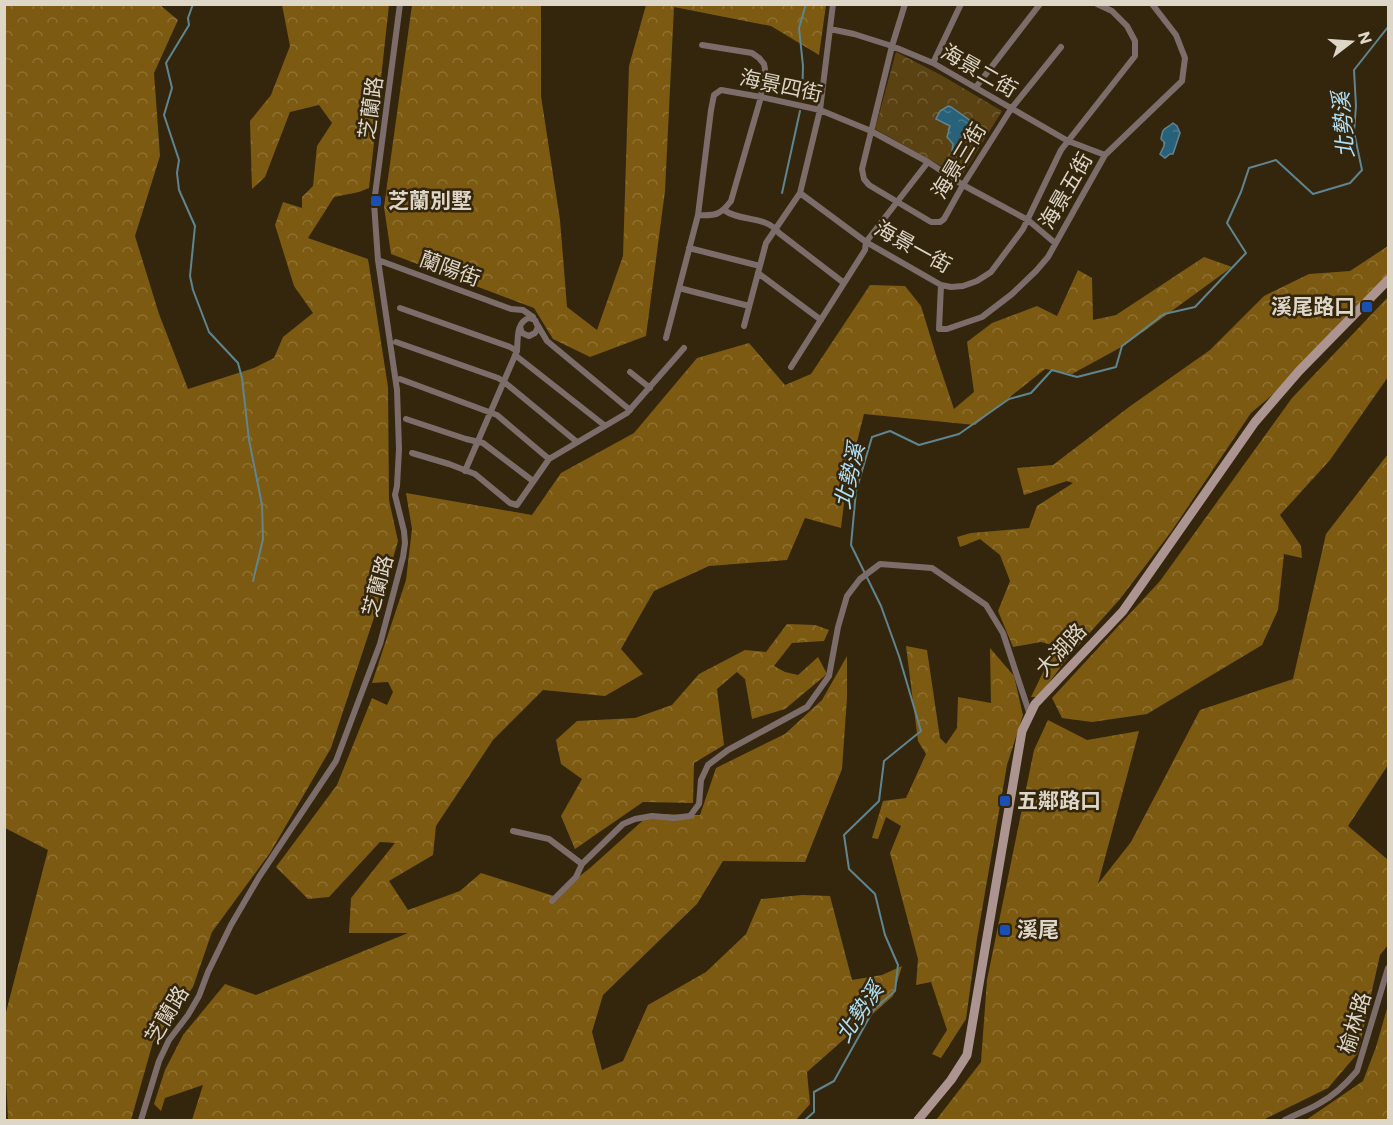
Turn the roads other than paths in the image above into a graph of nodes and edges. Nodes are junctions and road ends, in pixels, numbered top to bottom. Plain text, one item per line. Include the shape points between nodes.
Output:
1 (400, 4) edge
2 (833, 4) edge
3 (905, 4) edge
4 (961, 4) edge
5 (1041, 4) edge
6 (1097, 4) edge
7 (1152, 4) edge
8 (830, 29) junction
9 (702, 45) dead end
10 (892, 46) junction
11 (1061, 47) dead end
12 (933, 63) junction
13 (976, 87) junction
14 (761, 97) junction
15 (1011, 109) junction
16 (820, 110) junction
17 (871, 131) junction
18 (1068, 141) junction
19 (1105, 155) junction
20 (927, 162) junction
21 (963, 185) junction
22 (800, 193) junction
23 (897, 202) junction
24 (724, 210) junction
25 (698, 215) junction
26 (1028, 220) junction
27 (776, 229) junction
28 (866, 242) junction
29 (1054, 243) junction
30 (689, 248) junction
31 (378, 260) junction
32 (759, 269) junction
33 (1389, 280) edge
34 (844, 283) junction
35 (941, 285) junction
36 (679, 288) junction
37 (749, 306) junction
38 (400, 308) dead end
39 (511, 309) junction
40 (820, 320) junction
41 (536, 322) junction
42 (520, 325) junction
43 (744, 326) dead end
44 (532, 335) junction
45 (666, 338) dead end
46 (396, 342) dead end
47 (684, 348) dead end
48 (516, 353) junction
49 (791, 367) dead end
50 (630, 372) dead end
51 (400, 379) dead end
52 (503, 381) junction
53 (650, 388) junction
54 (630, 410) junction
55 (490, 411) junction
56 (406, 419) dead end
57 (604, 425) junction
58 (478, 441) junction
59 (577, 442) junction
60 (412, 453) dead end
61 (549, 459) junction
62 (465, 471) junction
63 (533, 482) junction
64 (1030, 716) junction
65 (513, 831) dead end
66 (582, 864) junction
67 (552, 901) dead end
68 (1389, 968) edge
69 (141, 1120) edge
70 (918, 1120) edge
71 (1285, 1120) edge

1 - 31 street, 芝蘭路 via 374,203
2 - 8 street
3 - 10 street, 海景三街
4 - 12 street
5 - 13 street
6 - 18 street, 海景一街 via 1112,11 1126,26 1135,41 1135,56
7 - 19 street, 海景五街 via 1176,35 1185,58 1182,81
8 - 10 street, 海景二街
8 - 16 street
9 - 14 street via 752,53 759,58 765,69
10 - 12 street, 海景二街
10 - 17 street, 海景三街
11 - 15 street, 海景三街
12 - 13 street, 海景二街
13 - 15 street, 海景二街
14 - 16 street, 海景四街
14 - 24 street via 731,201
14 - 25 street, 海景四街 via 720,90 714,95
15 - 18 street, 海景二街
15 - 21 street, 海景三街
16 - 17 street, 海景四街
16 - 22 street
17 - 20 street, 海景四街
17 - 23 street, 海景三街 via 862,169 864,179
18 - 19 street, 海景二街
18 - 26 street, 海景一街
19 - 29 street, 海景五街
20 - 21 street, 海景四街
20 - 23 street
21 - 23 street, 海景三街 via 940,222 931,222
21 - 26 street, 海景四街
22 - 27 street
22 - 28 street, 海景一街
23 - 28 street
24 - 25 street via 717,215
24 - 27 street
25 - 30 street, 海景四街
26 - 29 street, 海景四街
26 - 35 street, 海景一街 via 991,272 963,286
27 - 32 street via 766,243
27 - 34 street
28 - 34 street
28 - 35 street, 海景一街
29 - 35 street, 海景五街 via 1036,271 979,319 939,329
30 - 32 street
30 - 36 street, 海景四街
31 - 39 street, 蘭陽街
31 - 69 street, 芝蘭路 via 397,390 399,449 395,495 405,543 380,644 336,761 231,925 199,996 159,1061
32 - 37 street
32 - 40 street
33 - 64 street, 大湖路 via 1299,371 1255,422 1123,611 1035,704
34 - 40 street
36 - 37 street
36 - 45 street, 海景四街
37 - 43 street
38 - 48 street via 510,346
39 - 41 street, 蘭陽街 via 523,310
39 - 42 street
40 - 49 street
41 - 42 street via 529,318
41 - 44 street via 537,330
41 - 54 street, 蘭陽街 via 547,341
42 - 44 street via 525,335
42 - 48 street
44 - 48 street
46 - 52 street
47 - 53 street
48 - 52 street
48 - 57 street
50 - 53 street
51 - 55 street
52 - 55 street
52 - 59 street
53 - 54 street
54 - 57 street
55 - 58 street
55 - 61 street
56 - 58 street
57 - 59 street
58 - 62 street
58 - 63 street
59 - 61 street
60 - 62 street
61 - 63 street
62 - 63 street via 476,474 510,503 517,504
64 - 66 street via 1003,633 986,605 932,568 880,564 861,577 847,596 829,676 807,707 708,765 701,780 699,804 690,816 634,819 623,824
64 - 70 street, 大湖路 via 1022,731 967,1055
65 - 66 street via 549,839
66 - 67 street via 576,877
68 - 71 street, 榆林路 via 1357,1071 1334,1094

